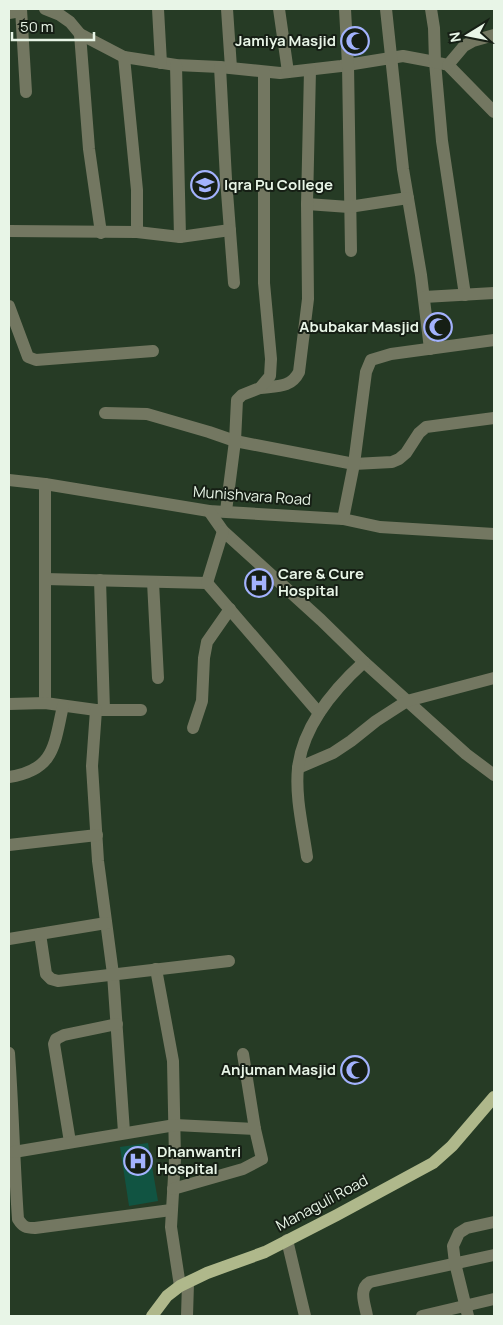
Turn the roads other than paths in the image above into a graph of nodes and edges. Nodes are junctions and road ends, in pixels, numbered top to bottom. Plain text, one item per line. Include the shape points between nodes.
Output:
1 (45, 9) edge
2 (158, 9) edge
3 (227, 9) edge
4 (279, 9) edge
5 (346, 9) edge
6 (386, 9) edge
7 (431, 9) edge
8 (17, 11) edge
9 (80, 34) junction
10 (494, 35) edge
11 (124, 57) junction
12 (392, 57) junction
13 (435, 62) junction
14 (161, 63) junction
15 (176, 65) junction
16 (348, 65) junction
17 (448, 65) junction
18 (225, 68) junction
19 (310, 70) junction
20 (264, 72) junction
21 (288, 72) junction
22 (26, 92) dead end
23 (494, 112) edge
24 (408, 198) junction
25 (307, 204) junction
26 (349, 207) junction
27 (230, 230) junction
28 (9, 231) edge
29 (138, 232) junction
30 (101, 233) junction
31 (180, 237) junction
32 (351, 252) dead end
33 (234, 283) dead end
34 (494, 293) edge
35 (466, 295) junction
36 (424, 297) junction
37 (9, 306) edge
38 (494, 340) edge
39 (430, 349) junction
40 (153, 351) dead end
41 (260, 388) junction
42 (105, 413) dead end
43 (494, 418) edge
44 (235, 441) junction
45 (354, 464) junction
46 (9, 480) edge
47 (45, 484) junction
48 (209, 511) junction
49 (226, 511) junction
50 (343, 519) junction
51 (223, 531) junction
52 (494, 534) edge
53 (45, 579) junction
54 (100, 580) junction
55 (153, 582) junction
56 (207, 583) junction
57 (230, 610) junction
58 (364, 662) junction
59 (158, 678) dead end
60 (494, 678) edge
61 (407, 701) junction
62 (45, 703) junction
63 (9, 704) edge
64 (63, 706) junction
65 (100, 710) junction
66 (140, 710) dead end
67 (319, 713) junction
68 (193, 728) dead end
69 (298, 768) junction
70 (494, 775) edge
71 (9, 777) edge
72 (97, 834) junction
73 (9, 845) edge
74 (306, 857) dead end
75 (106, 924) junction
76 (40, 934) junction
77 (9, 939) edge
78 (229, 961) dead end
79 (156, 969) junction
80 (112, 974) junction
81 (116, 1024) junction
82 (9, 1053) edge
83 (243, 1054) dead end
84 (494, 1097) edge
85 (175, 1125) junction
86 (255, 1129) junction
87 (124, 1132) junction
88 (70, 1142) junction
89 (14, 1152) junction
90 (173, 1189) junction
91 (171, 1210) junction
92 (494, 1222) edge
93 (287, 1240) junction
94 (494, 1255) edge
95 (455, 1263) junction
96 (184, 1284) junction
97 (494, 1299) edge
98 (467, 1311) edge
99 (152, 1316) edge
100 (187, 1316) edge
101 (305, 1316) edge
102 (367, 1316) edge
103 (422, 1316) edge

1 - 9 street via 70,22
2 - 14 street
3 - 18 street
4 - 21 street
5 - 16 street
6 - 12 street
7 - 13 street
8 - 22 street
9 - 11 street
9 - 30 street via 89,149
10 - 17 street via 464,46
11 - 14 street
11 - 29 street
12 - 13 street
12 - 16 street
12 - 24 street
13 - 17 street
13 - 35 street via 442,141
14 - 15 street
15 - 18 street
15 - 31 street
16 - 19 street
16 - 26 street
17 - 23 street
18 - 20 street
18 - 27 street
19 - 21 street
19 - 25 street
20 - 21 street
20 - 41 street via 264,283 271,359 270,376
24 - 26 street
24 - 36 street
25 - 26 street
25 - 41 street via 308,299 299,372 289,384
26 - 32 street
27 - 31 street
27 - 33 street
28 - 30 street
29 - 30 street
29 - 31 street
34 - 35 street
35 - 36 street
36 - 39 street
37 - 40 street via 28,357 36,360
38 - 39 street
39 - 45 street via 371,360 366,372
41 - 44 street via 237,400
42 - 44 street via 147,414
43 - 45 street via 426,427 399,459
44 - 45 street
44 - 49 street
45 - 50 street
46 - 47 street, Munishvara Road
47 - 48 street, Munishvara Road
47 - 53 street
48 - 49 street, Munishvara Road
48 - 51 street
49 - 50 street, Munishvara Road
50 - 52 street, Munishvara Road via 380,527
51 - 56 street
51 - 58 street
53 - 54 street
53 - 62 street
54 - 55 street
54 - 65 street
55 - 56 street
55 - 59 street
56 - 57 street
57 - 67 street
57 - 68 street via 207,642 202,701
58 - 61 street
58 - 67 street via 344,680
60 - 61 street
61 - 69 street via 333,753
61 - 70 street
62 - 63 street
62 - 64 street
64 - 65 street
64 - 71 street via 54,747 45,761 25,775
65 - 66 street
65 - 72 street via 92,766
67 - 69 street via 304,742
69 - 74 street
72 - 73 street
72 - 75 street
75 - 76 street
75 - 80 street
76 - 77 street
76 - 80 street via 46,974 51,979 58,981
78 - 79 street
79 - 80 street
79 - 85 street via 173,1061
80 - 81 street
81 - 87 street
81 - 88 street via 56,1038 54,1044
82 - 89 street
83 - 86 street
84 - 93 main road, Managuli Road via 433,1163
85 - 86 street
85 - 87 street
85 - 90 street
86 - 90 street via 262,1159 242,1169
87 - 88 street
88 - 89 street
89 - 91 street via 18,1219 26,1228
90 - 91 street
91 - 96 street via 171,1226
92 - 95 street via 459,1233 453,1246
93 - 96 main road, Managuli Road
93 - 101 street
94 - 95 street
95 - 98 street
95 - 102 street via 364,1285 362,1291
96 - 99 main road, Managuli Road via 167,1296
96 - 100 street
97 - 98 street
98 - 103 street

